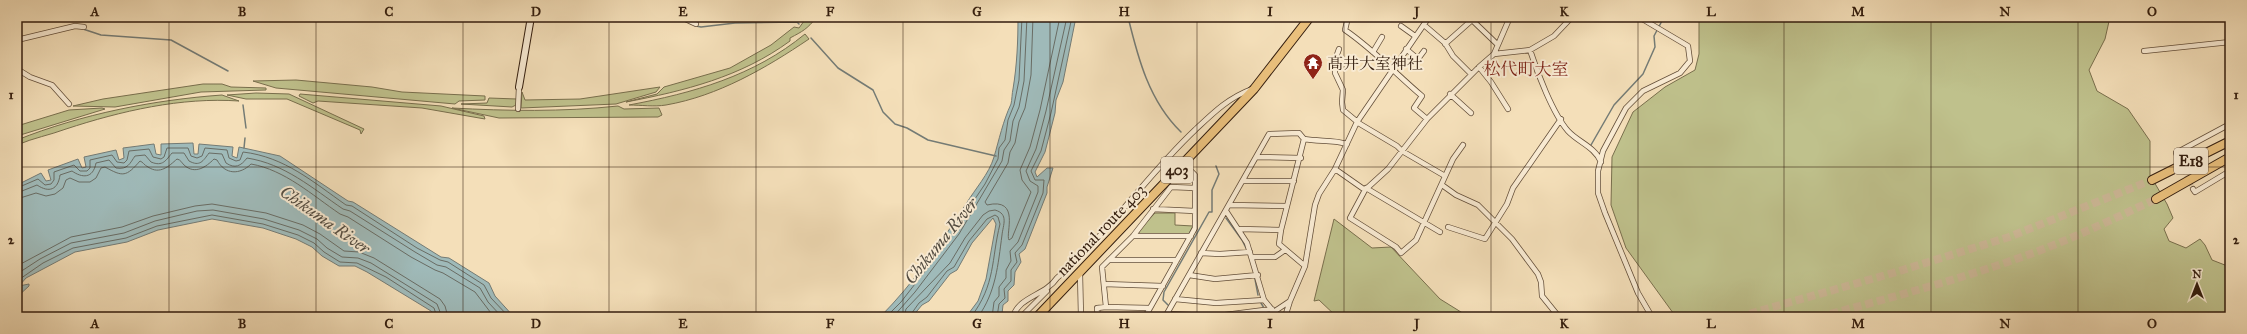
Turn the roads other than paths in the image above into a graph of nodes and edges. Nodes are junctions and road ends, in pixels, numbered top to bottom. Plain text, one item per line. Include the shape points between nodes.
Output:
1 (531, 17) edge
2 (681, 17) edge
3 (1310, 17) edge
4 (1348, 17) edge
5 (1429, 17) edge
6 (1510, 17) edge
7 (1572, 17) edge
8 (1639, 17) edge
9 (1474, 19) edge
10 (696, 24) dead end
11 (1424, 25) junction
12 (1401, 26) dead end
13 (84, 27) dead end
14 (1415, 36) junction
15 (1382, 37) dead end
16 (17, 40) edge
17 (2230, 42) edge
18 (1446, 44) junction
19 (1497, 44) junction
20 (1339, 49) dead end
21 (1406, 49) junction
22 (1530, 50) junction
23 (1424, 51) dead end
24 (2144, 51) dead end
25 (1373, 52) junction
26 (1494, 54) junction
27 (1478, 67) junction
28 (17, 69) edge
29 (1392, 71) junction
30 (1471, 74) junction
31 (519, 87) joint
32 (1254, 89) junction
33 (1450, 94) junction
34 (69, 104) dead end
35 (518, 109) dead end
36 (1508, 109) dead end
37 (1471, 113) dead end
38 (1427, 119) junction
39 (1562, 119) junction
40 (1357, 122) junction
41 (2230, 124) edge
42 (1304, 139) junction
43 (2230, 141) edge
44 (1347, 144) junction
45 (1464, 145) dead end
46 (1402, 152) junction
47 (1256, 157) junction
48 (2230, 157) edge
49 (1301, 158) junction
50 (2178, 158) dead end
51 (1601, 162) junction
52 (1183, 163) junction
53 (1335, 169) junction
54 (2230, 171) edge
55 (1445, 176) junction
56 (2152, 180) tunnel mouth
57 (1243, 181) junction
58 (1294, 181) junction
59 (1442, 185) junction
60 (1195, 188) junction
61 (1366, 189) junction
62 (2193, 189) dead end
63 (2156, 199) tunnel mouth
64 (1229, 205) junction
65 (1287, 206) junction
66 (1153, 210) junction
67 (1195, 211) junction
68 (1226, 211) junction
69 (1496, 221) junction
70 (1423, 223) junction
71 (1448, 227) dead end
72 (1238, 229) junction
73 (1281, 230) junction
74 (1440, 232) dead end
75 (1133, 236) junction
76 (1191, 236) junction
77 (1285, 250) junction
78 (1202, 253) junction
79 (1251, 255) junction
80 (1109, 260) junction
81 (1178, 260) junction
82 (1305, 266) junction
83 (1080, 272) junction
84 (1189, 275) junction
85 (1258, 275) junction
86 (1104, 284) junction
87 (1163, 286) junction
88 (1051, 287) junction
89 (1175, 299) junction
90 (1264, 300) junction
91 (1290, 301) junction
92 (1106, 307) junction
93 (1150, 308) junction
94 (1273, 310) junction
95 (1166, 315) edge
96 (1013, 317) edge
97 (1022, 317) edge
98 (1038, 317) edge
99 (1081, 317) edge
100 (1098, 317) edge
101 (1145, 317) edge
102 (1266, 317) edge
103 (1285, 317) edge
104 (1559, 317) edge
105 (1652, 317) edge

1 - 31 street
2 - 10 street
3 - 32 highway, national route 403 / 403
4 - 25 street via 1345,30
5 - 11 street
6 - 19 street
7 - 22 street via 1554,36
8 - 51 street via 1688,46 1690,60 1680,72 1643,91 1626,108 1608,138
9 - 18 street
9 - 19 street
11 - 14 street
11 - 18 street
12 - 14 street
13 - 16 street via 75,26
14 - 21 street
15 - 25 street
17 - 24 street
18 - 30 street via 1452,56
19 - 26 street
20 - 40 street via 1335,60 1335,73 1343,90 1343,110
21 - 23 street via 1418,59
21 - 29 street
22 - 26 street
22 - 39 street via 1538,74
25 - 29 street
26 - 27 street
27 - 30 street
27 - 36 street
28 - 34 street via 52,85
29 - 38 street via 1422,96 1414,108
29 - 40 street
30 - 33 street
31 - 35 street
32 - 52 highway, national route 403 / 403
32 - 88 street via 1236,95 1206,117
33 - 37 street
33 - 38 street
38 - 46 street
39 - 51 street via 1568,130 1598,154
39 - 69 street via 1513,188
40 - 44 street
40 - 46 street via 1397,146
41 - 50 street via 2176,153
42 - 44 street via 1320,142 1333,140
42 - 47 street via 1299,133 1269,134
42 - 49 street
43 - 56 highway, E18
44 - 53 street
45 - 55 street via 1453,158
46 - 55 street
46 - 61 street
47 - 49 street
47 - 57 street
48 - 63 highway, E18
49 - 58 street
51 - 105 street via 1598,171 1598,193 1638,293
52 - 60 street via 1195,175
52 - 83 highway, national route 403 / 403
53 - 61 street
53 - 82 street via 1315,205
54 - 62 street via 2195,192
55 - 59 street
57 - 58 street
57 - 64 street
58 - 65 street
59 - 69 street via 1456,195 1478,204
59 - 70 street
60 - 66 street via 1171,187
60 - 67 street
61 - 70 street
61 - 70 street via 1350,218 1396,246 1401,253 1414,244
64 - 65 street
64 - 68 street
65 - 73 street
66 - 67 street
66 - 75 street
67 - 76 street via 1195,228
68 - 72 street
68 - 78 street
69 - 71 street via 1485,238
69 - 104 street via 1538,274 1542,296
70 - 74 street
72 - 73 street
72 - 79 street via 1247,242
73 - 77 street via 1279,244
75 - 76 street
75 - 80 street
76 - 81 street
77 - 79 street via 1275,258
77 - 82 street
78 - 79 street
78 - 84 street
79 - 85 street
80 - 81 street
80 - 86 street via 1102,267
81 - 87 street
82 - 91 street
83 - 98 highway, national route 403 / 403
83 - 99 street
84 - 85 street via 1215,279
84 - 89 street
85 - 90 street
86 - 87 street
86 - 92 street
87 - 93 street
88 - 96 street via 1020,304
88 - 97 street
89 - 90 street via 1216,303
89 - 95 street
90 - 94 street
91 - 94 street
91 - 103 street
92 - 93 street
92 - 100 street via 1097,308
93 - 101 street
94 - 95 street via 1217,316
94 - 102 street

